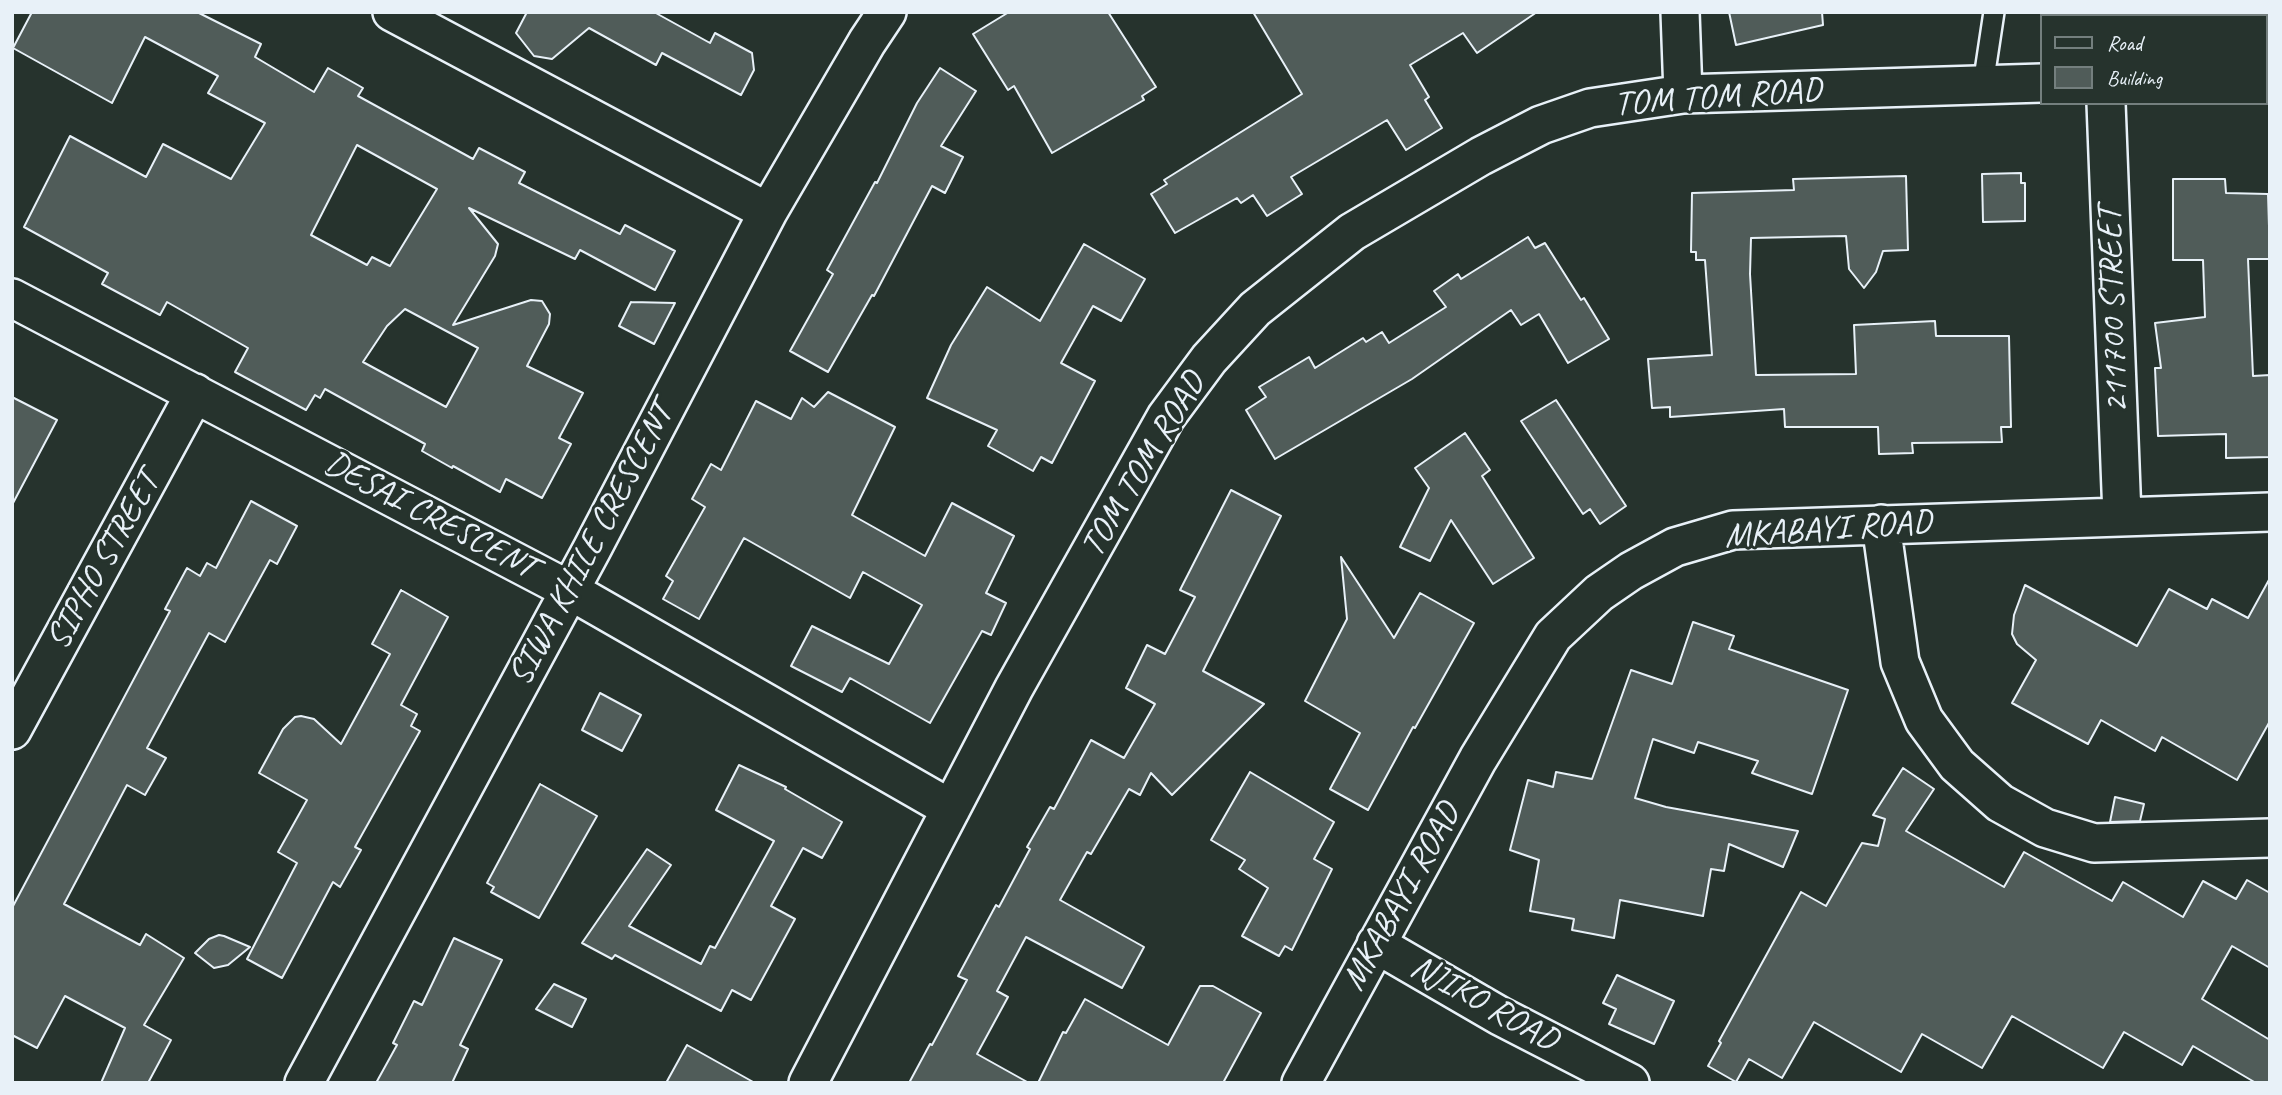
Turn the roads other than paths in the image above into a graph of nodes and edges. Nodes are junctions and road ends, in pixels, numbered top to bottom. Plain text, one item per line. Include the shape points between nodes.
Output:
1 (392, 12) edge
2 (887, 12) edge
3 (1680, 12) edge
4 (1994, 12) edge
5 (2040, 83) edge
6 (1983, 85) junction
7 (1683, 94) junction
8 (2106, 105) edge
9 (768, 212) junction
10 (12, 298) edge
11 (195, 393) junction
12 (2270, 512) edge
13 (2122, 516) junction
14 (1881, 524) junction
15 (569, 590) junction
16 (12, 730) edge
17 (951, 809) junction
18 (2270, 838) edge
19 (1376, 944) junction
20 (304, 1083) edge
21 (808, 1083) edge
22 (1301, 1083) edge
23 (1630, 1083) edge

1 - 9 street
2 - 9 street, SIWA KHILE CRESCENT
3 - 7 street
4 - 6 lane
5 - 6 street, TOM TOM ROAD
6 - 7 street, TOM TOM ROAD
7 - 17 street, TOM TOM ROAD via 1590,108 1493,149 1352,232 1255,309 1209,359 1166,417
8 - 13 street, 211700 STREET
9 - 15 street, SIWA KHILE CRESCENT
10 - 11 street, DESAI CRESCENT
11 - 15 street, DESAI CRESCENT
11 - 16 street, SIPHO STREET
12 - 13 street, MKABAYI ROAD
13 - 14 street, MKABAYI ROAD
14 - 18 street via 1900,662 1924,720 1956,765 2000,803 2045,828 2094,843
14 - 19 street, MKABAYI ROAD via 1733,530 1675,547 1599,593 1553,636
15 - 17 street, DESAI CRESCENT
15 - 20 street, SIWA KHILE CRESCENT
17 - 21 street, TOM TOM ROAD
19 - 22 street, MKABAYI ROAD
19 - 23 street, NJIKO ROAD via 1500,1016

